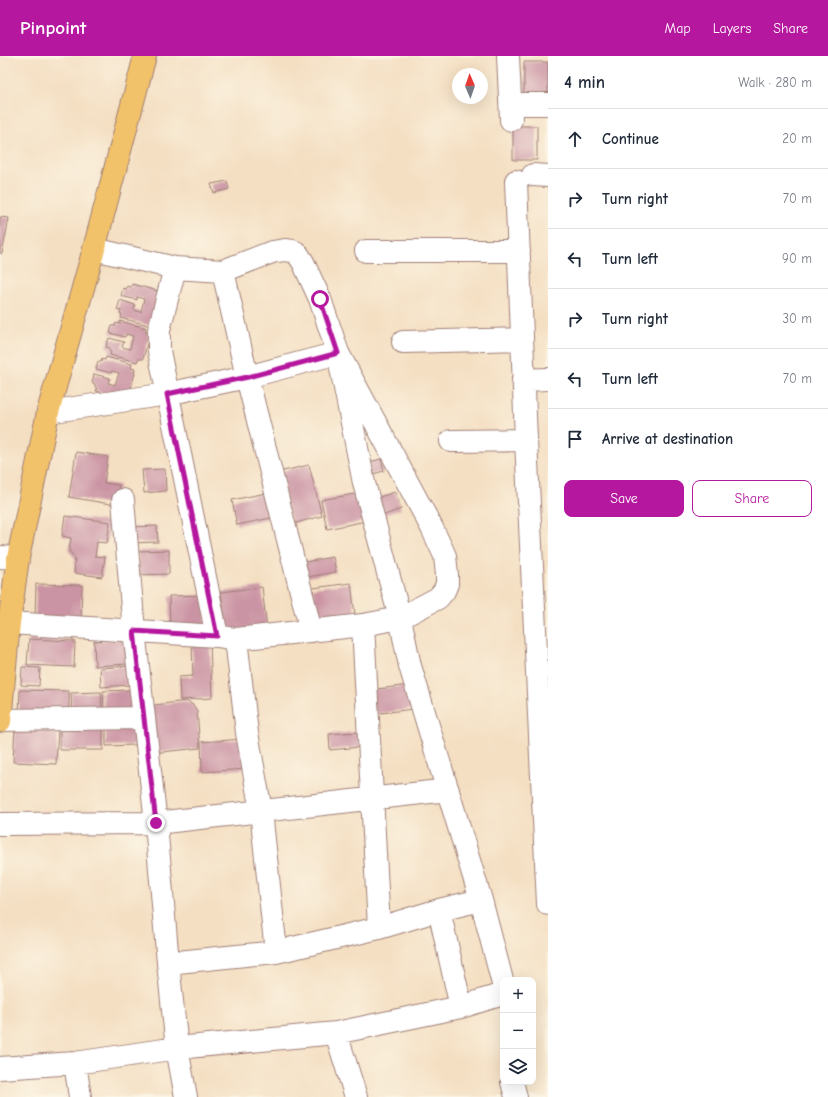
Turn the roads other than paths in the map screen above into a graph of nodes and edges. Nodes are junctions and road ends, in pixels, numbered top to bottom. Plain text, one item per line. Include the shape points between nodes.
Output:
1 (145, 56) edge
2 (508, 56) edge
3 (548, 104) edge
4 (532, 177) edge
5 (94, 249) junction
6 (366, 251) dead end
7 (518, 251) junction
8 (175, 268) junction
9 (223, 272) junction
10 (521, 339) junction
11 (404, 342) dead end
12 (338, 353) junction
13 (248, 377) junction
14 (548, 379) edge
15 (523, 380) junction
16 (167, 394) junction
17 (48, 412) junction
18 (526, 440) junction
19 (451, 441) dead end
20 (123, 500) dead end
21 (9, 558) edge
22 (400, 618) junction
23 (9, 623) junction
24 (363, 625) junction
25 (134, 631) junction
26 (311, 631) junction
27 (227, 638) junction
28 (542, 669) edge
29 (144, 718) junction
30 (0, 720) edge
31 (448, 790) junction
32 (373, 799) junction
33 (261, 811) junction
34 (156, 823) junction
35 (0, 824) edge
36 (481, 900) junction
37 (548, 904) edge
38 (438, 910) junction
39 (379, 928) junction
40 (276, 952) junction
41 (168, 963) junction
42 (501, 977) edge
43 (500, 995) edge
44 (461, 1007) junction
45 (336, 1033) junction
46 (176, 1048) junction
47 (76, 1063) junction
48 (0, 1068) edge
49 (513, 1085) edge
50 (80, 1097) edge
51 (186, 1097) edge
52 (356, 1097) edge
53 (516, 1097) edge

1 - 5 main road
2 - 3 street via 517,112
4 - 7 street
5 - 8 street
5 - 17 main road
6 - 7 street
7 - 10 street
8 - 9 street
8 - 16 street via 160,330 159,351
9 - 12 street via 272,252 285,250 297,253 320,299
9 - 13 street
10 - 11 street
10 - 15 street
12 - 13 street
12 - 22 street via 364,484
12 - 22 street via 432,528 444,556 447,575 444,592 438,598
13 - 16 street
13 - 26 street
14 - 15 street
15 - 18 street
16 - 17 street
16 - 27 street
17 - 21 main road
18 - 19 street
18 - 28 street
20 - 25 street
21 - 23 main road
22 - 24 street
22 - 31 street via 410,666
23 - 25 street
23 - 30 main road
24 - 26 street
24 - 32 street
25 - 27 street
25 - 29 street
26 - 27 street
27 - 33 street
28 - 37 street
29 - 30 street
29 - 34 street
31 - 32 street
31 - 36 street
32 - 33 street
32 - 39 street
33 - 34 street
33 - 40 street
34 - 35 street
34 - 41 street
36 - 38 street
36 - 42 street
38 - 39 street
38 - 44 street
39 - 40 street
40 - 41 street
41 - 46 street
43 - 44 street
44 - 45 street
45 - 46 street
45 - 52 street
46 - 47 street
46 - 51 street
47 - 48 street
47 - 50 street
49 - 53 street

